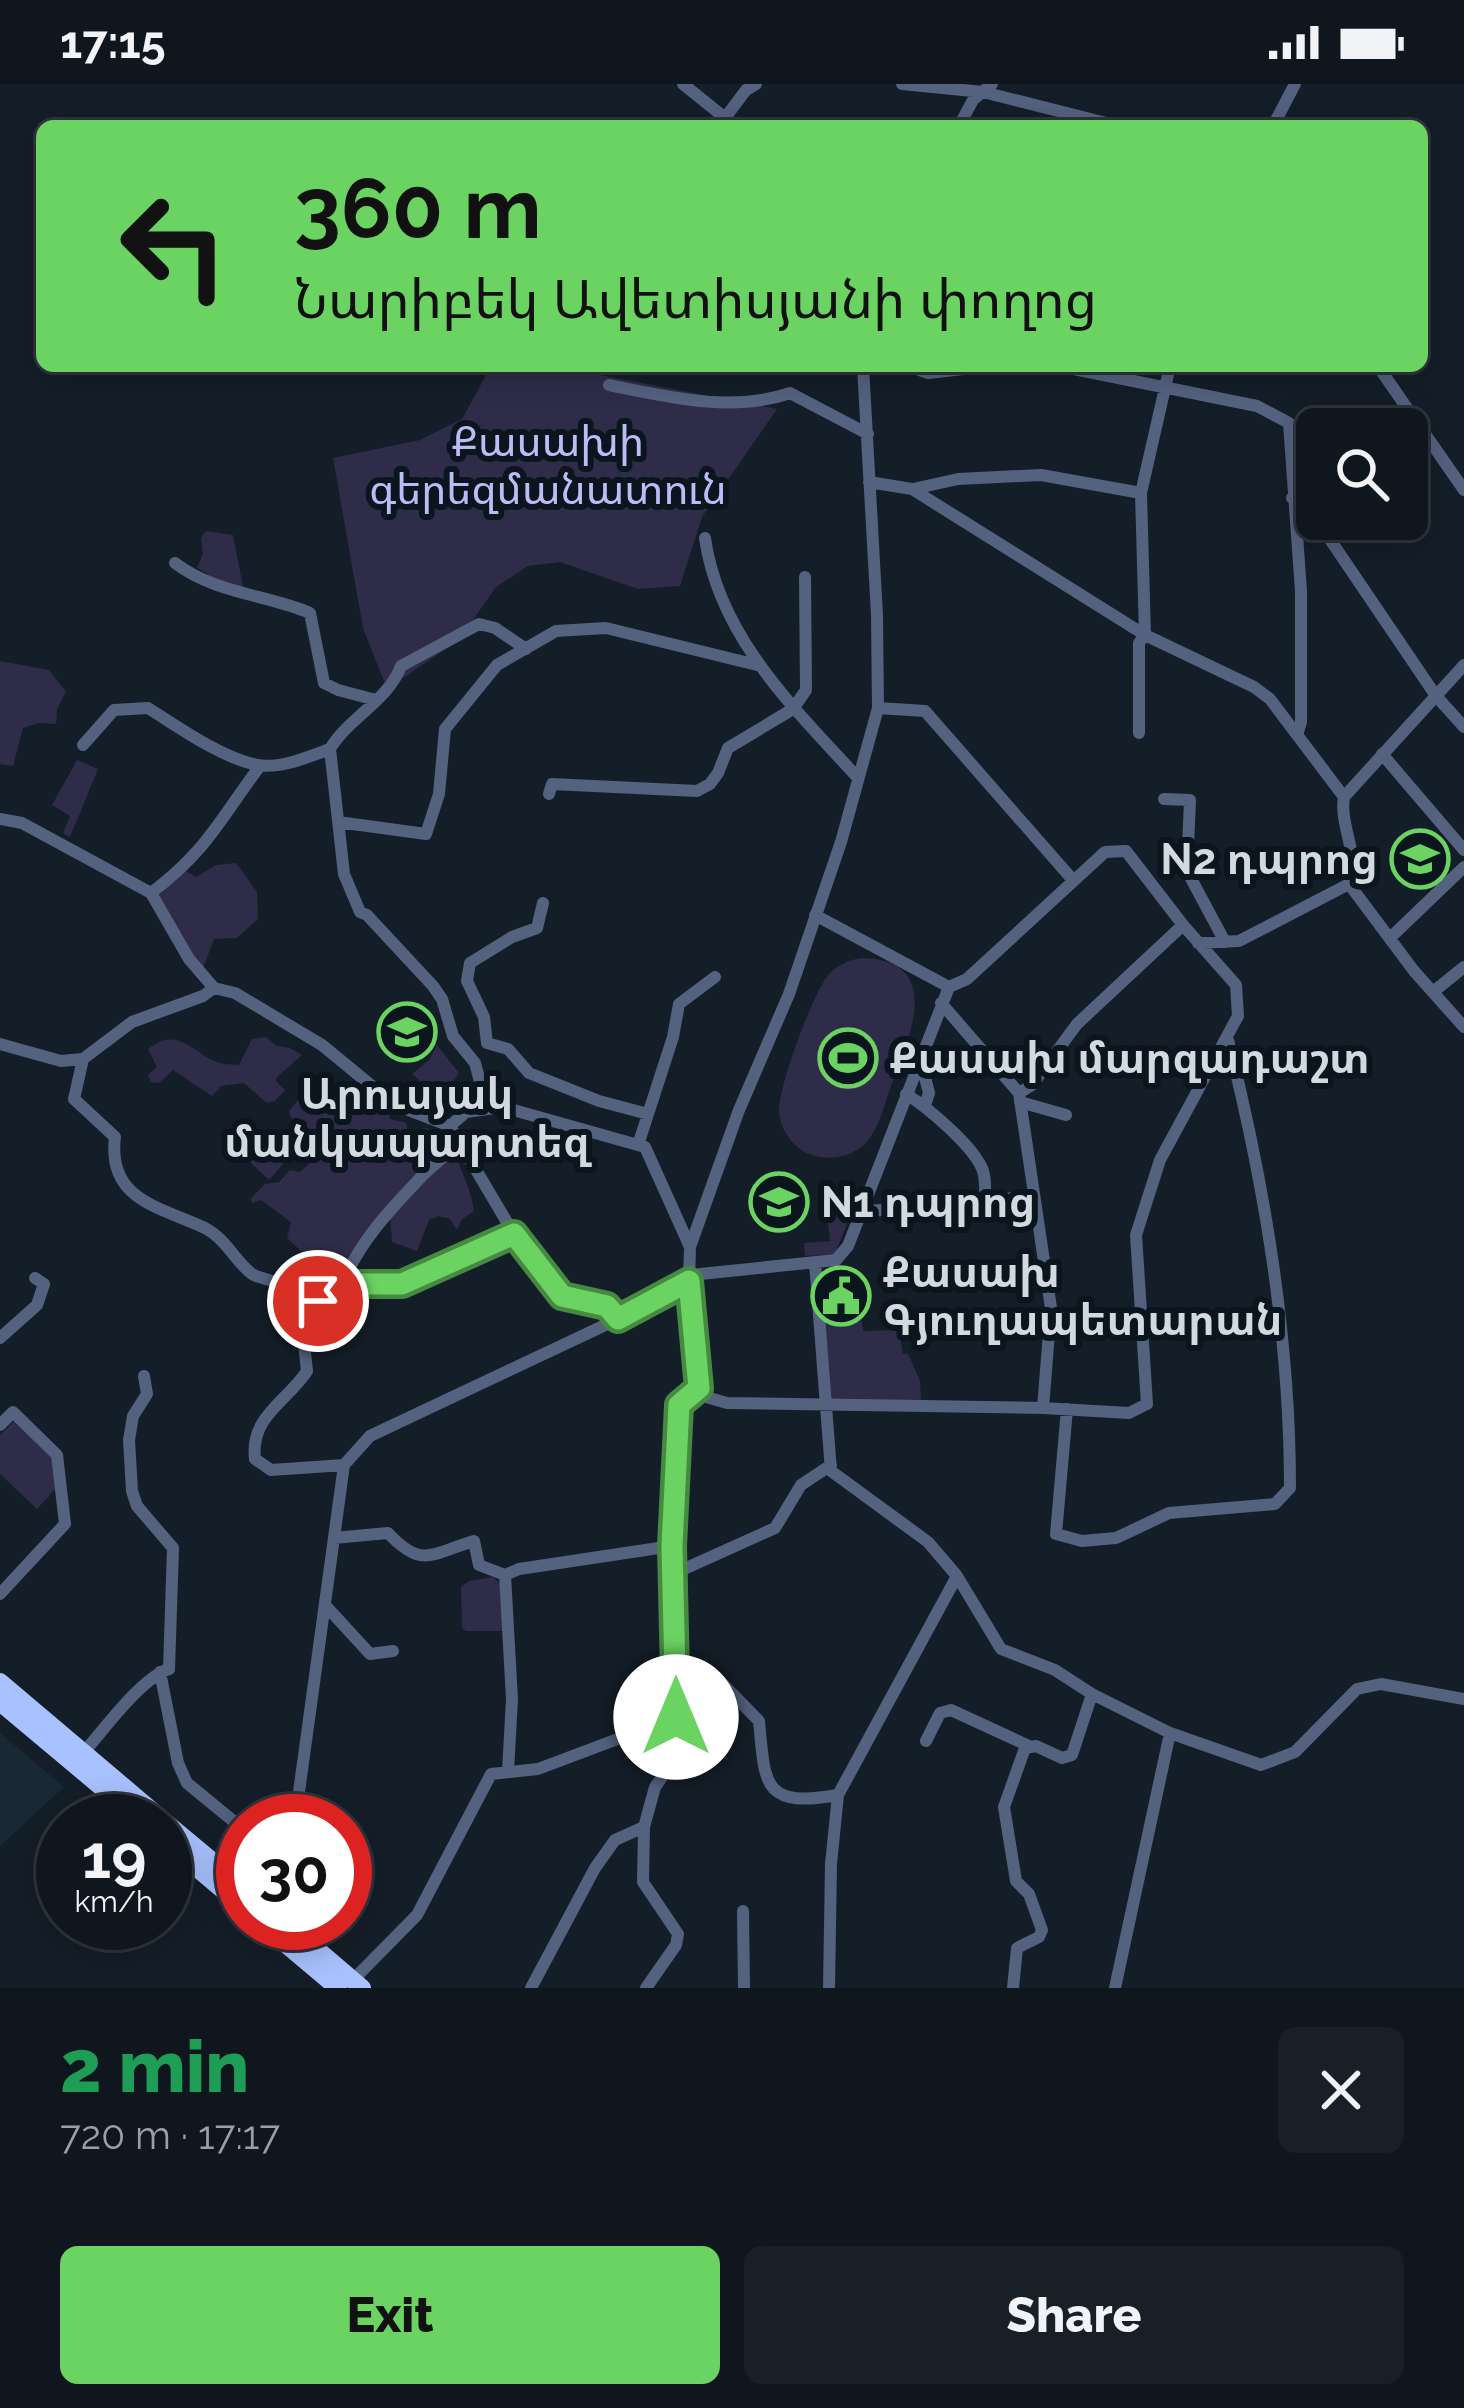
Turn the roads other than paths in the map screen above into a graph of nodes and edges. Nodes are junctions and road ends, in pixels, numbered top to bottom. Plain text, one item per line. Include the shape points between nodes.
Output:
1 (683, 84) edge
2 (756, 84) edge
3 (902, 84) edge
4 (1294, 84) edge
5 (987, 88) edge
6 (728, 120) edge
7 (731, 120) edge
8 (962, 120) edge
9 (1097, 120) edge
10 (1277, 120) edge
11 (863, 372) edge
12 (1087, 372) edge
13 (1168, 372) edge
14 (1382, 372) dead end
15 (609, 385) dead end
16 (1162, 388) junction
17 (868, 434) junction
18 (869, 482) junction
19 (912, 489) junction
20 (1464, 490) edge
21 (1141, 493) junction
22 (1292, 498) junction
23 (706, 538) dead end
24 (175, 563) dead end
25 (805, 578) dead end
26 (1145, 635) junction
27 (526, 650) junction
28 (757, 664) junction
29 (1464, 665) edge
30 (1436, 696) junction
31 (376, 700) junction
32 (878, 708) junction
33 (793, 709) junction
34 (1464, 727) edge
35 (1139, 733) dead end
36 (1297, 735) junction
37 (82, 745) dead end
38 (330, 749) junction
39 (1382, 754) junction
40 (260, 766) junction
41 (858, 778) junction
42 (549, 794) dead end
43 (1344, 797) junction
44 (1163, 799) dead end
45 (0, 818) edge
46 (338, 823) junction
47 (1464, 850) edge
48 (1464, 866) edge
49 (1072, 879) junction
50 (1349, 884) junction
51 (151, 893) junction
52 (543, 903) dead end
53 (815, 915) junction
54 (1183, 926) junction
55 (1390, 938) junction
56 (1225, 942) junction
57 (1198, 943) junction
58 (1464, 967) edge
59 (715, 976) dead end
60 (949, 987) junction
61 (214, 988) junction
62 (1433, 992) junction
63 (941, 1004) junction
64 (1464, 1027) edge
65 (1228, 1039) junction
66 (0, 1044) edge
67 (920, 1057) junction
68 (83, 1060) junction
69 (906, 1094) junction
70 (1020, 1098) junction
71 (925, 1106) junction
72 (503, 1107) junction
73 (648, 1114) junction
74 (1066, 1115) dead end
75 (450, 1126) junction
76 (458, 1139) junction
77 (638, 1145) junction
78 (1034, 1196) junction
79 (985, 1201) junction
80 (860, 1212) junction
81 (514, 1234) junction
82 (690, 1247) junction
83 (815, 1264) junction
84 (35, 1278) dead end
85 (689, 1281) junction
86 (342, 1284) junction
87 (301, 1315) junction
88 (618, 1319) junction
89 (0, 1338) edge
90 (144, 1376) dead end
91 (699, 1388) junction
92 (827, 1405) junction
93 (1043, 1408) junction
94 (1067, 1409) junction
95 (0, 1425) edge
96 (831, 1465) junction
97 (344, 1466) junction
98 (334, 1538) junction
99 (672, 1546) junction
100 (674, 1574) junction
101 (506, 1575) junction
102 (957, 1576) junction
103 (0, 1594) edge
104 (325, 1605) junction
105 (392, 1651) dead end
106 (160, 1672) junction
107 (676, 1680) junction
108 (0, 1682) edge
109 (1092, 1694) junction
110 (1464, 1699) edge
111 (0, 1702) edge
112 (676, 1717) junction
113 (1170, 1733) junction
114 (926, 1741) dead end
115 (1029, 1746) junction
116 (83, 1753) junction
117 (508, 1771) junction
118 (110, 1794) edge
119 (132, 1794) edge
120 (299, 1794) edge
121 (838, 1795) junction
122 (216, 1807) edge
123 (644, 1827) junction
124 (192, 1844) edge
125 (192, 1864) edge
126 (216, 1864) edge
127 (216, 1884) edge
128 (742, 1911) dead end
129 (301, 1950) edge
130 (315, 1950) edge
131 (351, 1985) edge
132 (531, 1988) edge
133 (646, 1988) edge
134 (744, 1988) edge
135 (829, 1988) edge
136 (1013, 1988) edge
137 (1115, 1988) edge

1 - 6 street
2 - 7 street
3 - 5 street
4 - 10 street
5 - 8 street
5 - 9 street
11 - 17 street
12 - 16 street
13 - 16 street
14 - 20 street
15 - 17 street via 757,405 790,393
16 - 21 street
16 - 22 street via 1257,406 1289,423
17 - 18 street
18 - 19 street
18 - 32 street
19 - 21 street via 1041,475
19 - 26 street
21 - 26 street
22 - 30 street via 1304,501
22 - 36 street via 1301,591
23 - 28 street via 710,568
24 - 31 street via 221,588 310,613 324,682
25 - 33 street via 808,676
26 - 35 street
26 - 36 street via 1255,687
27 - 28 street via 556,631 606,628
27 - 31 street via 478,624 401,666
27 - 46 street via 496,665 445,728 426,834
28 - 33 street
29 - 30 street
30 - 34 street
30 - 39 street
31 - 38 street
32 - 41 street
32 - 49 street via 925,711
33 - 41 street
33 - 42 street via 728,748 718,773 697,791 564,783 552,784
36 - 43 street
37 - 40 street via 114,710 148,708
38 - 40 street
38 - 46 street
39 - 43 street
39 - 47 street
40 - 51 street via 207,844
41 - 53 street
43 - 50 street
44 - 56 street via 1190,800 1187,871
45 - 51 street
46 - 72 street via 344,874 360,912 433,986 482,1089
48 - 55 street
49 - 54 street via 1106,852 1126,851
49 - 60 street via 967,980
50 - 55 street
50 - 56 street via 1264,931
51 - 61 street
52 - 73 street via 537,928 479,955 467,969 487,1043 508,1049 529,1073
53 - 60 street
53 - 82 street
54 - 57 street
54 - 70 street via 1077,1024
55 - 62 street
56 - 57 street
57 - 65 street via 1236,986 1238,1016
58 - 62 street
59 - 73 street via 679,1004
60 - 63 street
61 - 68 street via 132,1022
61 - 75 street via 322,1045 395,1105
62 - 64 street
63 - 67 street
63 - 70 street
65 - 94 street via 1160,1160 1136,1235 1147,1404 1129,1413
65 - 94 street via 1264,1212 1291,1408 1290,1488 1275,1504 1169,1513 1116,1538 1056,1534
66 - 68 street
67 - 69 street
67 - 71 street
68 - 87 street via 74,1099 115,1137 112,1157 126,1186 151,1207 206,1228 250,1273 283,1287
69 - 71 street
69 - 80 street
70 - 74 street
70 - 78 street
71 - 79 street via 978,1161
72 - 75 street via 466,1112
72 - 77 street
73 - 77 street
75 - 76 street
76 - 81 street
76 - 86 street via 364,1238
77 - 82 street
78 - 79 street
78 - 93 street via 1051,1308
79 - 80 street
80 - 83 street via 844,1254
81 - 86 street via 402,1284
81 - 88 street via 562,1296 607,1306
82 - 85 street
83 - 85 street
83 - 92 street
84 - 89 street via 44,1285 37,1305
85 - 88 street
85 - 91 street
86 - 87 street
87 - 97 street via 307,1371 262,1420 255,1459 271,1471
88 - 97 street via 370,1436
90 - 106 street via 147,1394 133,1416 128,1466 137,1506 173,1548 170,1669
91 - 92 street via 727,1403
91 - 99 street via 679,1405
92 - 93 street
92 - 96 street
93 - 94 street
95 - 103 street via 13,1412 57,1455 65,1524
96 - 100 street via 801,1485 776,1528
96 - 102 street via 928,1541
97 - 98 street
98 - 101 street via 388,1532 419,1557 474,1541 479,1565
98 - 104 street
99 - 100 street
99 - 101 street
100 - 107 street
101 - 117 street
102 - 109 street via 1001,1649
102 - 121 street
104 - 105 street via 370,1654
104 - 120 street
106 - 116 street
106 - 122 street via 178,1763 187,1783
107 - 112 street
107 - 121 street via 714,1675 759,1721 760,1766 787,1798
108 - 116 highway
109 - 113 street
109 - 115 street via 1067,1758
110 - 113 street via 1381,1684 1357,1689 1295,1752 1261,1765
111 - 118 highway
112 - 117 street via 538,1769
112 - 123 street via 675,1759 655,1787
113 - 137 street
114 - 115 street via 951,1709
115 - 136 street via 1004,1807 1016,1881 1042,1930 1017,1948
116 - 119 highway
117 - 131 street via 491,1774 417,1915
121 - 135 street
123 - 132 street via 615,1840 595,1868
123 - 133 street via 643,1882 678,1934
124 - 126 highway
125 - 127 highway
128 - 134 street
129 - 131 highway
130 - 131 highway

